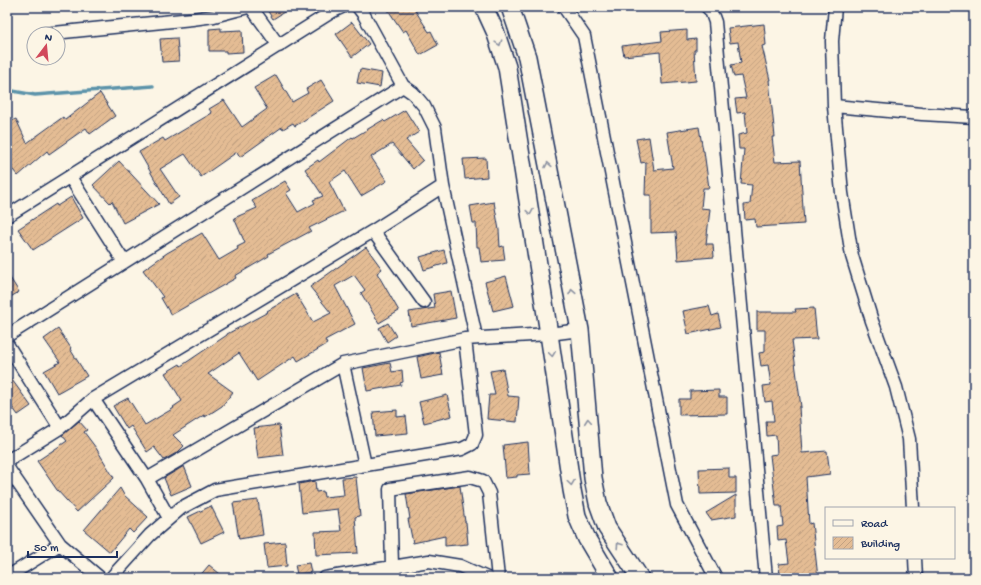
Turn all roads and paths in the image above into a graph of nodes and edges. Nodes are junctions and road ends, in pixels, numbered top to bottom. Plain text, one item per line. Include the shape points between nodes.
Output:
1 (249, 7) edge
2 (342, 7) edge
3 (358, 7) edge
4 (484, 7) edge
5 (510, 7) edge
6 (564, 7) edge
7 (707, 7) edge
8 (835, 7) edge
9 (66, 32) edge
10 (279, 46) junction
11 (403, 86) junction
12 (834, 106) junction
13 (974, 117) edge
14 (70, 177) junction
15 (443, 186) junction
16 (7, 216) edge
17 (373, 230) junction
18 (124, 262) junction
19 (424, 302) dead end
20 (580, 330) junction
21 (549, 334) junction
22 (7, 336) edge
23 (470, 338) junction
24 (7, 344) edge
25 (343, 364) junction
26 (93, 398) junction
27 (60, 428) junction
28 (7, 461) edge
29 (365, 465) junction
30 (7, 467) edge
31 (147, 479) junction
32 (913, 507) edge
33 (169, 518) junction
34 (60, 544) junction
35 (915, 559) edge
36 (392, 566) junction
37 (7, 577) edge
38 (100, 578) edge
39 (111, 578) edge
40 (325, 578) edge
41 (396, 578) edge
42 (487, 578) edge
43 (498, 578) edge
44 (610, 578) edge
45 (640, 578) edge
46 (716, 578) edge
47 (766, 578) edge
48 (916, 578) edge

1 - 9 street via 192,19
1 - 10 street
2 - 10 street
3 - 11 street
4 -> 21 street via 507,67
20 -> 5 street via 527,57
6 - 46 street via 584,36 677,505
7 - 47 street via 715,22
8 - 12 street via 832,41
10 - 14 street
11 - 15 street via 424,106 435,128
11 - 18 street
12 - 13 street
12 - 32 street via 842,193 852,256 896,387 909,439
14 - 16 street
14 - 18 street
15 - 17 street
15 - 23 street
17 - 19 street
17 - 26 street
18 - 22 street
20 - 21 street
45 -> 20 street via 607,528 598,503 593,478
21 - 23 street
21 -> 44 street via 577,516
23 - 25 street
23 - 29 street via 476,436 472,444 462,449
24 - 27 street
25 - 29 street
25 - 31 street
26 - 27 street
26 - 31 street
27 - 28 street
29 - 33 street via 214,490 181,508
30 - 34 street
31 - 33 street
33 - 39 street
34 - 37 street
34 - 38 street
35 - 48 street
36 - 40 street
36 - 41 street
36 - 42 street via 429,561 460,566
36 - 43 street via 390,489 470,477 483,481 488,493

